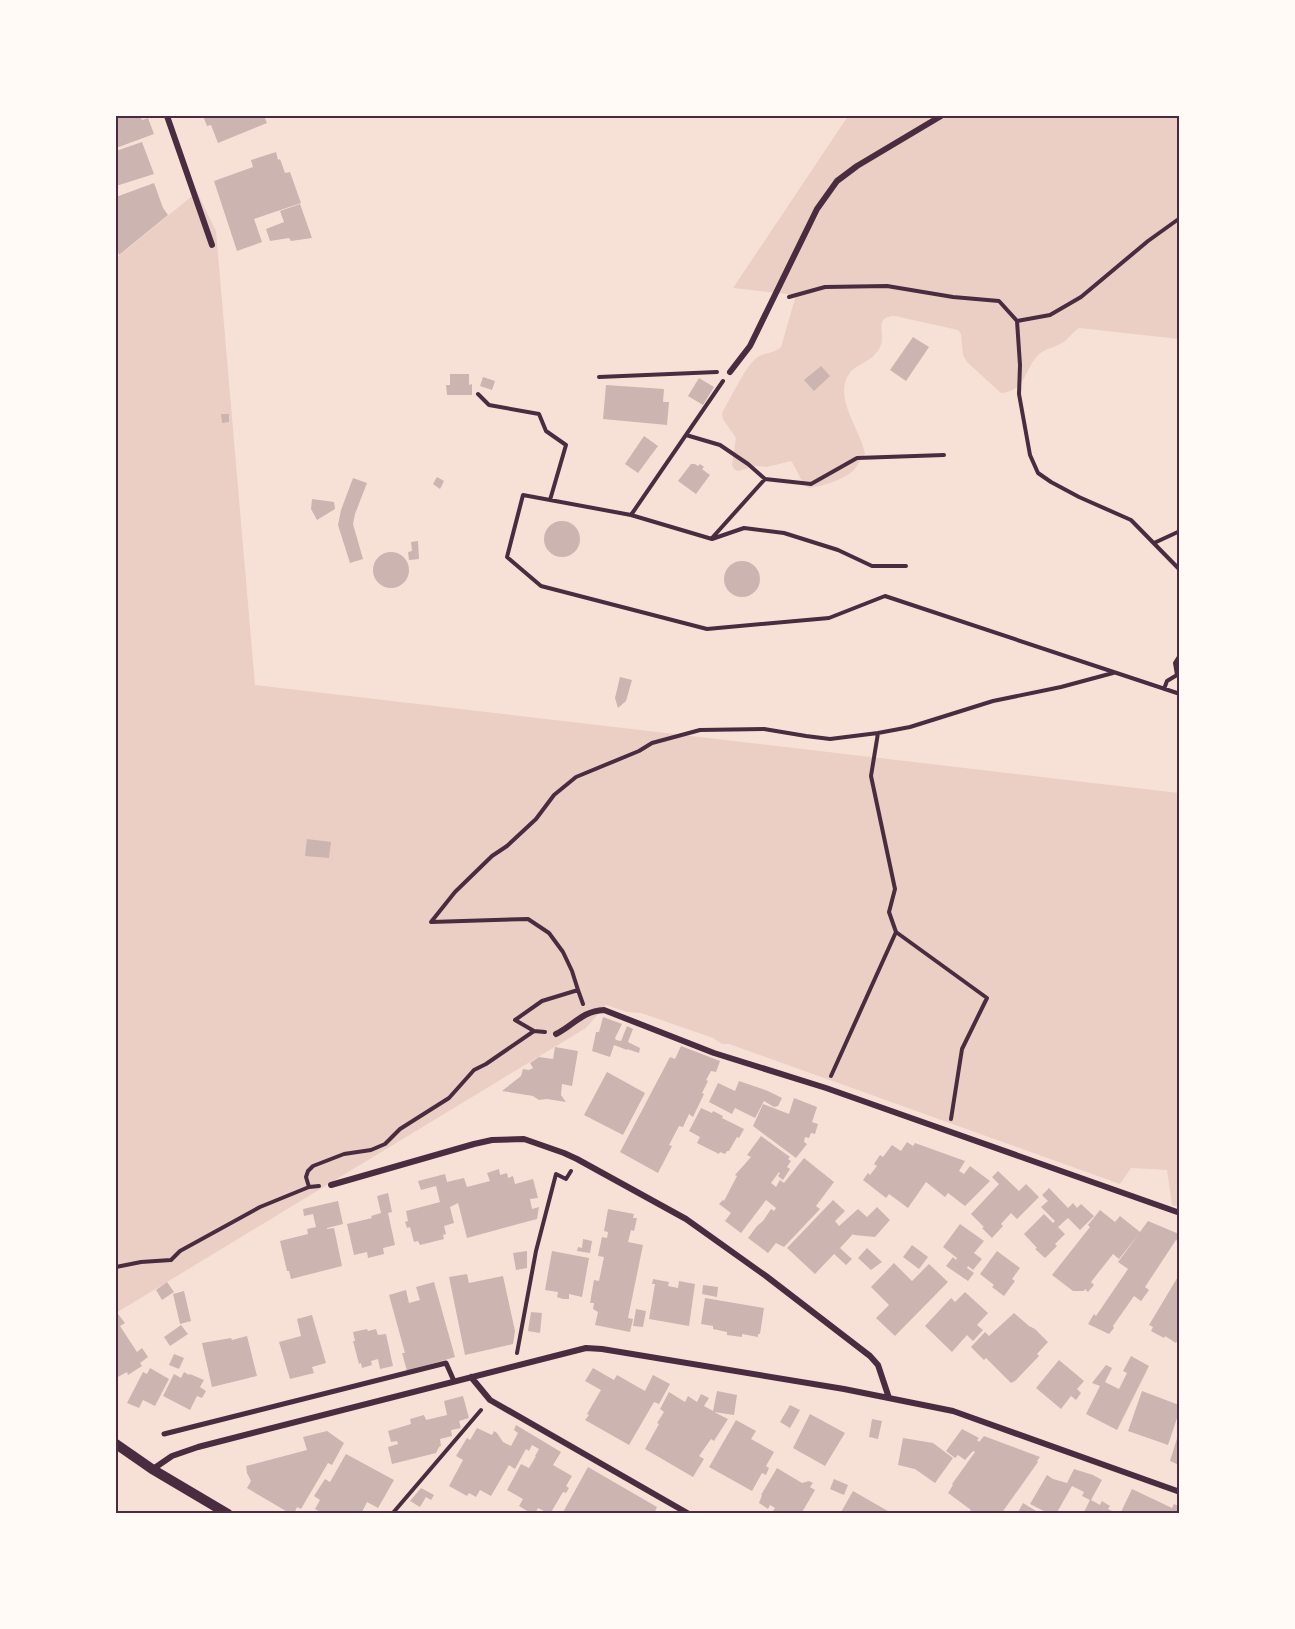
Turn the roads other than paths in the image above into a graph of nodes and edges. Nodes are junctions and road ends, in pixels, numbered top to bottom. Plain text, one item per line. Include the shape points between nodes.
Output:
1 (167, 116) edge
2 (941, 116) edge
3 (212, 245) dead end
4 (730, 372) road end
5 (556, 1034) road end
6 (331, 1185) road end
7 (1179, 1213) edge
8 (471, 1377) junction
9 (454, 1381) junction
10 (889, 1398) junction
11 (164, 1434) dead end
12 (116, 1444) edge
13 (153, 1469) junction
14 (1179, 1492) edge
15 (228, 1514) edge
16 (689, 1514) edge

1 - 3 street
2 - 4 street via 837,181 817,209 750,346
5 - 7 street via 586,1014 604,1010 714,1053 826,1088
6 - 10 street via 474,1143 524,1139 547,1146 686,1219 766,1276 870,1356 878,1365
8 - 9 street
8 - 10 street via 586,1348
8 - 16 street via 490,1400
9 - 11 street via 446,1363
9 - 13 street via 198,1447 172,1456
10 - 14 street via 953,1411
12 - 13 street
13 - 15 street

